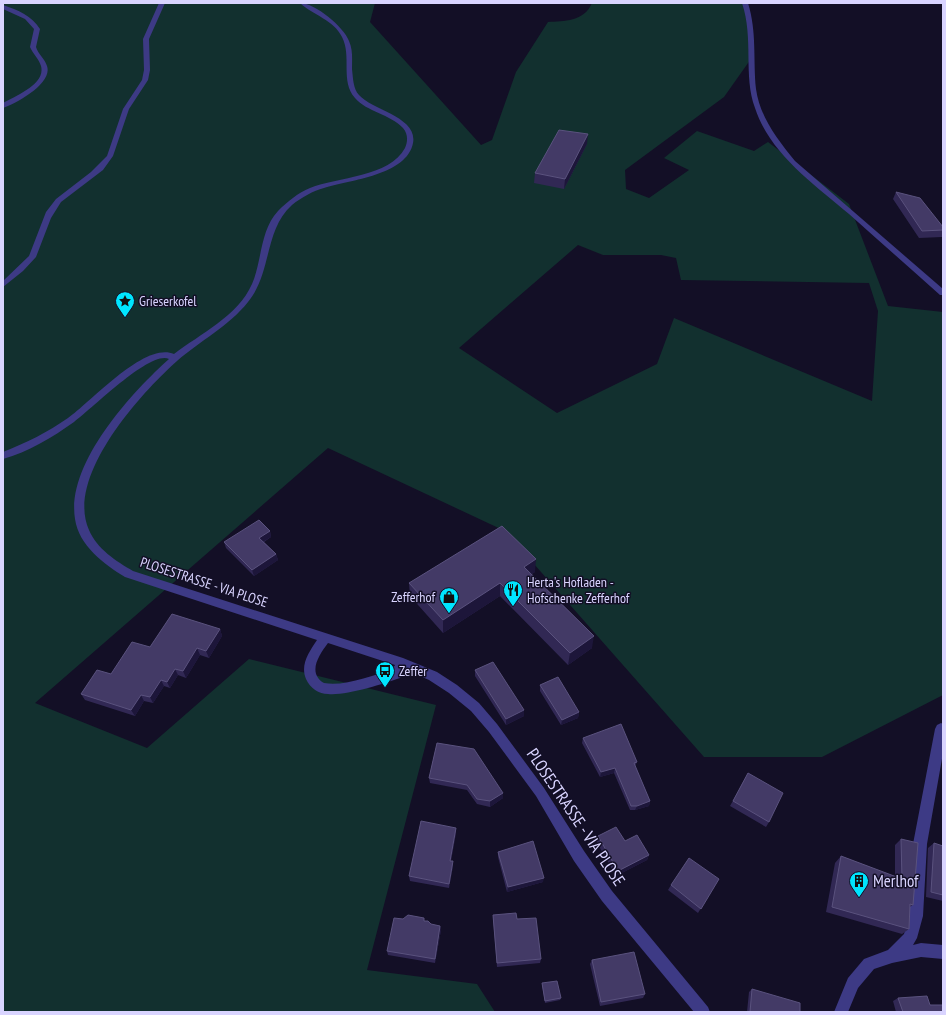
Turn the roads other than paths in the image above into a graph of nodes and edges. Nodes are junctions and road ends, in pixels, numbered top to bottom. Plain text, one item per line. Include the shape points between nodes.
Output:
1 (162, 3) edge
2 (303, 3) edge
3 (745, 3) edge
4 (3, 7) edge
5 (3, 106) edge
6 (3, 284) edge
7 (943, 293) edge
8 (175, 358) junction
9 (3, 456) edge
10 (325, 638) junction
11 (403, 663) junction
12 (941, 729) dead end
13 (943, 952) edge
14 (892, 956) junction
15 (703, 1012) edge
16 (841, 1012) edge

1 - 6 street via 147,38 147,73 144,83 126,109 117,131 114,150 106,163 54,205 34,253 22,268
2 - 8 street, PLOSESTRASSE - VIA PLOSE via 336,26 345,36 348,44 351,89 355,95 404,124 411,134 410,143 406,153 397,162 381,170 323,186 287,205 271,225 260,275 249,296 230,316
3 - 7 street via 752,22 756,100 764,123 774,140 793,162
4 - 5 street via 35,23 37,29 33,43 34,51 44,67 44,76 39,84
8 - 9 street via 167,354 160,355 135,367 73,420 36,442
8 - 10 street, PLOSESTRASSE - VIA PLOSE via 125,410 89,466 79,501 80,519 86,536 95,550 129,574
10 - 11 street, PLOSESTRASSE - VIA PLOSE
10 - 11 street via 309,668 310,678 319,687 332,690 396,674
11 - 15 street, PLOSESTRASSE - VIA PLOSE via 447,684 475,707 540,792 607,896
12 - 14 street via 920,844 916,916 910,938
13 - 14 street via 921,950
14 - 16 street via 869,964 853,983

